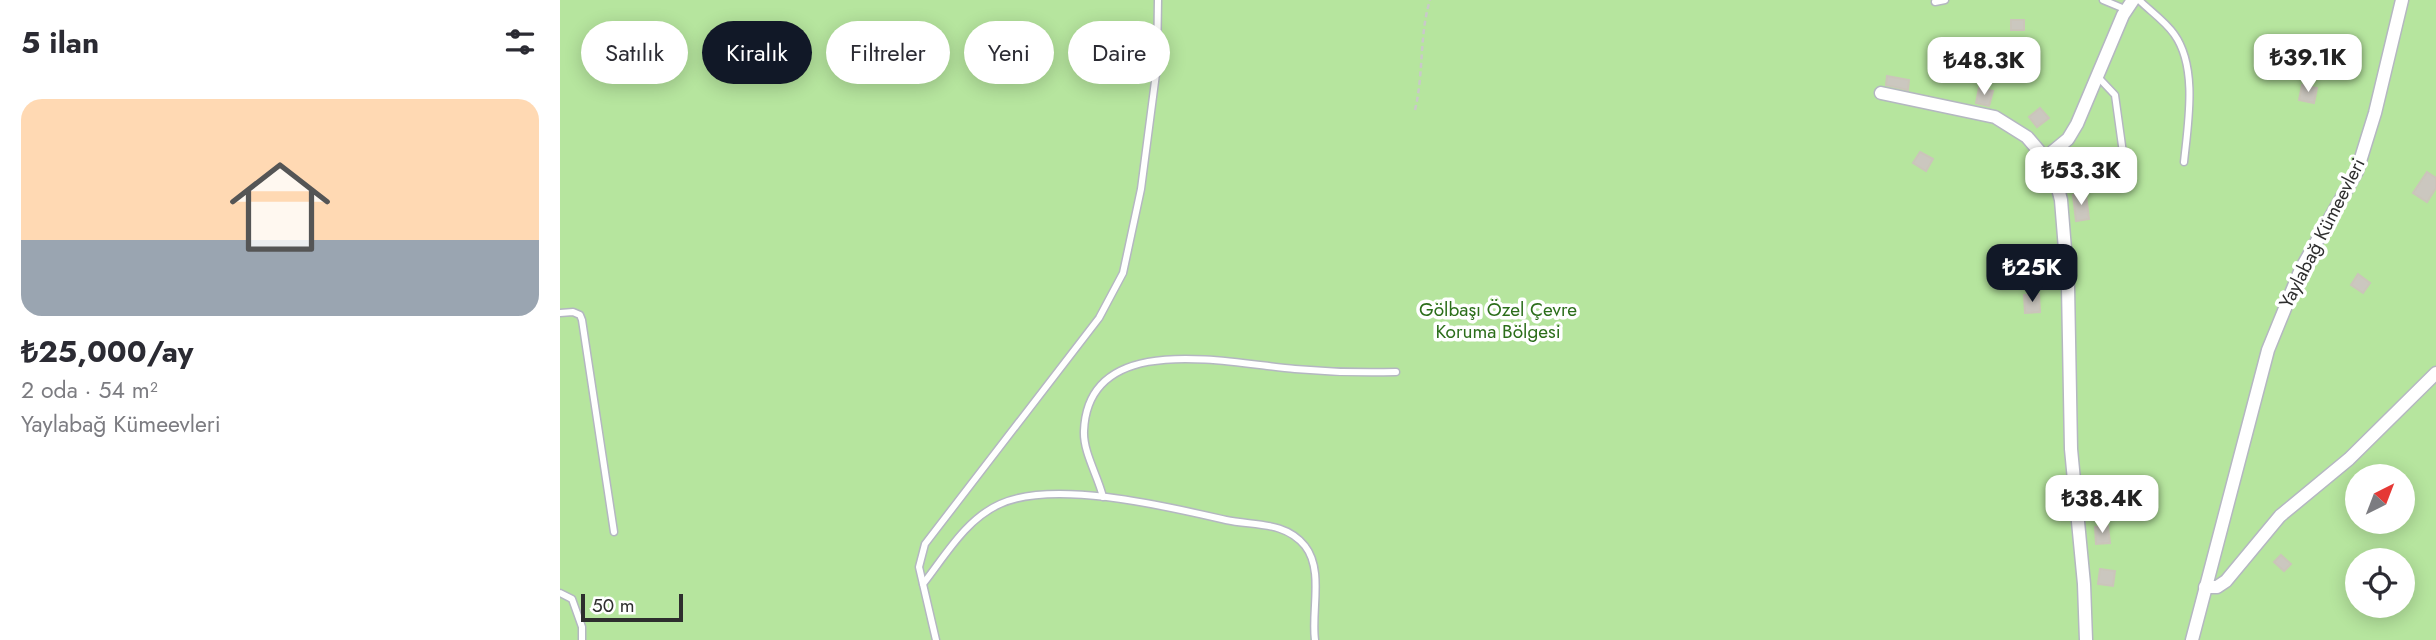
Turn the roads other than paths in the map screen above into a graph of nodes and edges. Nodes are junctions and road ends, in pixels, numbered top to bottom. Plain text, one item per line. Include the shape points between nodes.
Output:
1 (1158, 0) edge
2 (1945, 0) edge
3 (2103, 0) edge
4 (2402, 0) edge
5 (1935, 2) dead end
6 (2133, 3) edge
7 (2098, 77) junction
8 (1881, 93) dead end
9 (2123, 153) dead end
10 (2045, 158) junction
11 (2184, 162) dead end
12 (560, 313) edge
13 (1396, 372) dead end
14 (2436, 373) edge
15 (1103, 497) junction
16 (614, 532) dead end
17 (923, 584) junction
18 (2205, 587) junction
19 (560, 593) edge
20 (582, 640) edge
21 (936, 640) edge
22 (1315, 640) edge
23 (2086, 640) edge
24 (2192, 640) edge

1 - 17 lane via 1157,65 1123,273 1099,318 925,544 919,567
2 - 5 lane
3 - 6 lane
4 - 18 street, Yaylabağ Kümeevleri via 2357,172 2301,269 2268,350
6 - 7 street
6 - 11 lane via 2169,27 2184,53 2188,123
7 - 9 lane via 2115,95
7 - 10 street via 2068,139
8 - 10 street via 1995,117 2027,137
10 - 23 street via 2059,188 2062,211 2071,449
12 - 16 lane via 573,312 582,320
13 - 15 lane via 1297,370 1185,358 1149,362 1114,373 1090,404 1084,433
14 - 18 street via 2349,459 2280,516 2226,581
15 - 17 lane via 1030,495 999,504 969,527
15 - 22 lane via 1164,504 1273,526 1293,535 1309,552 1315,571
17 - 21 lane
18 - 24 street, Yaylabağ Kümeevleri
19 - 20 lane via 572,598

